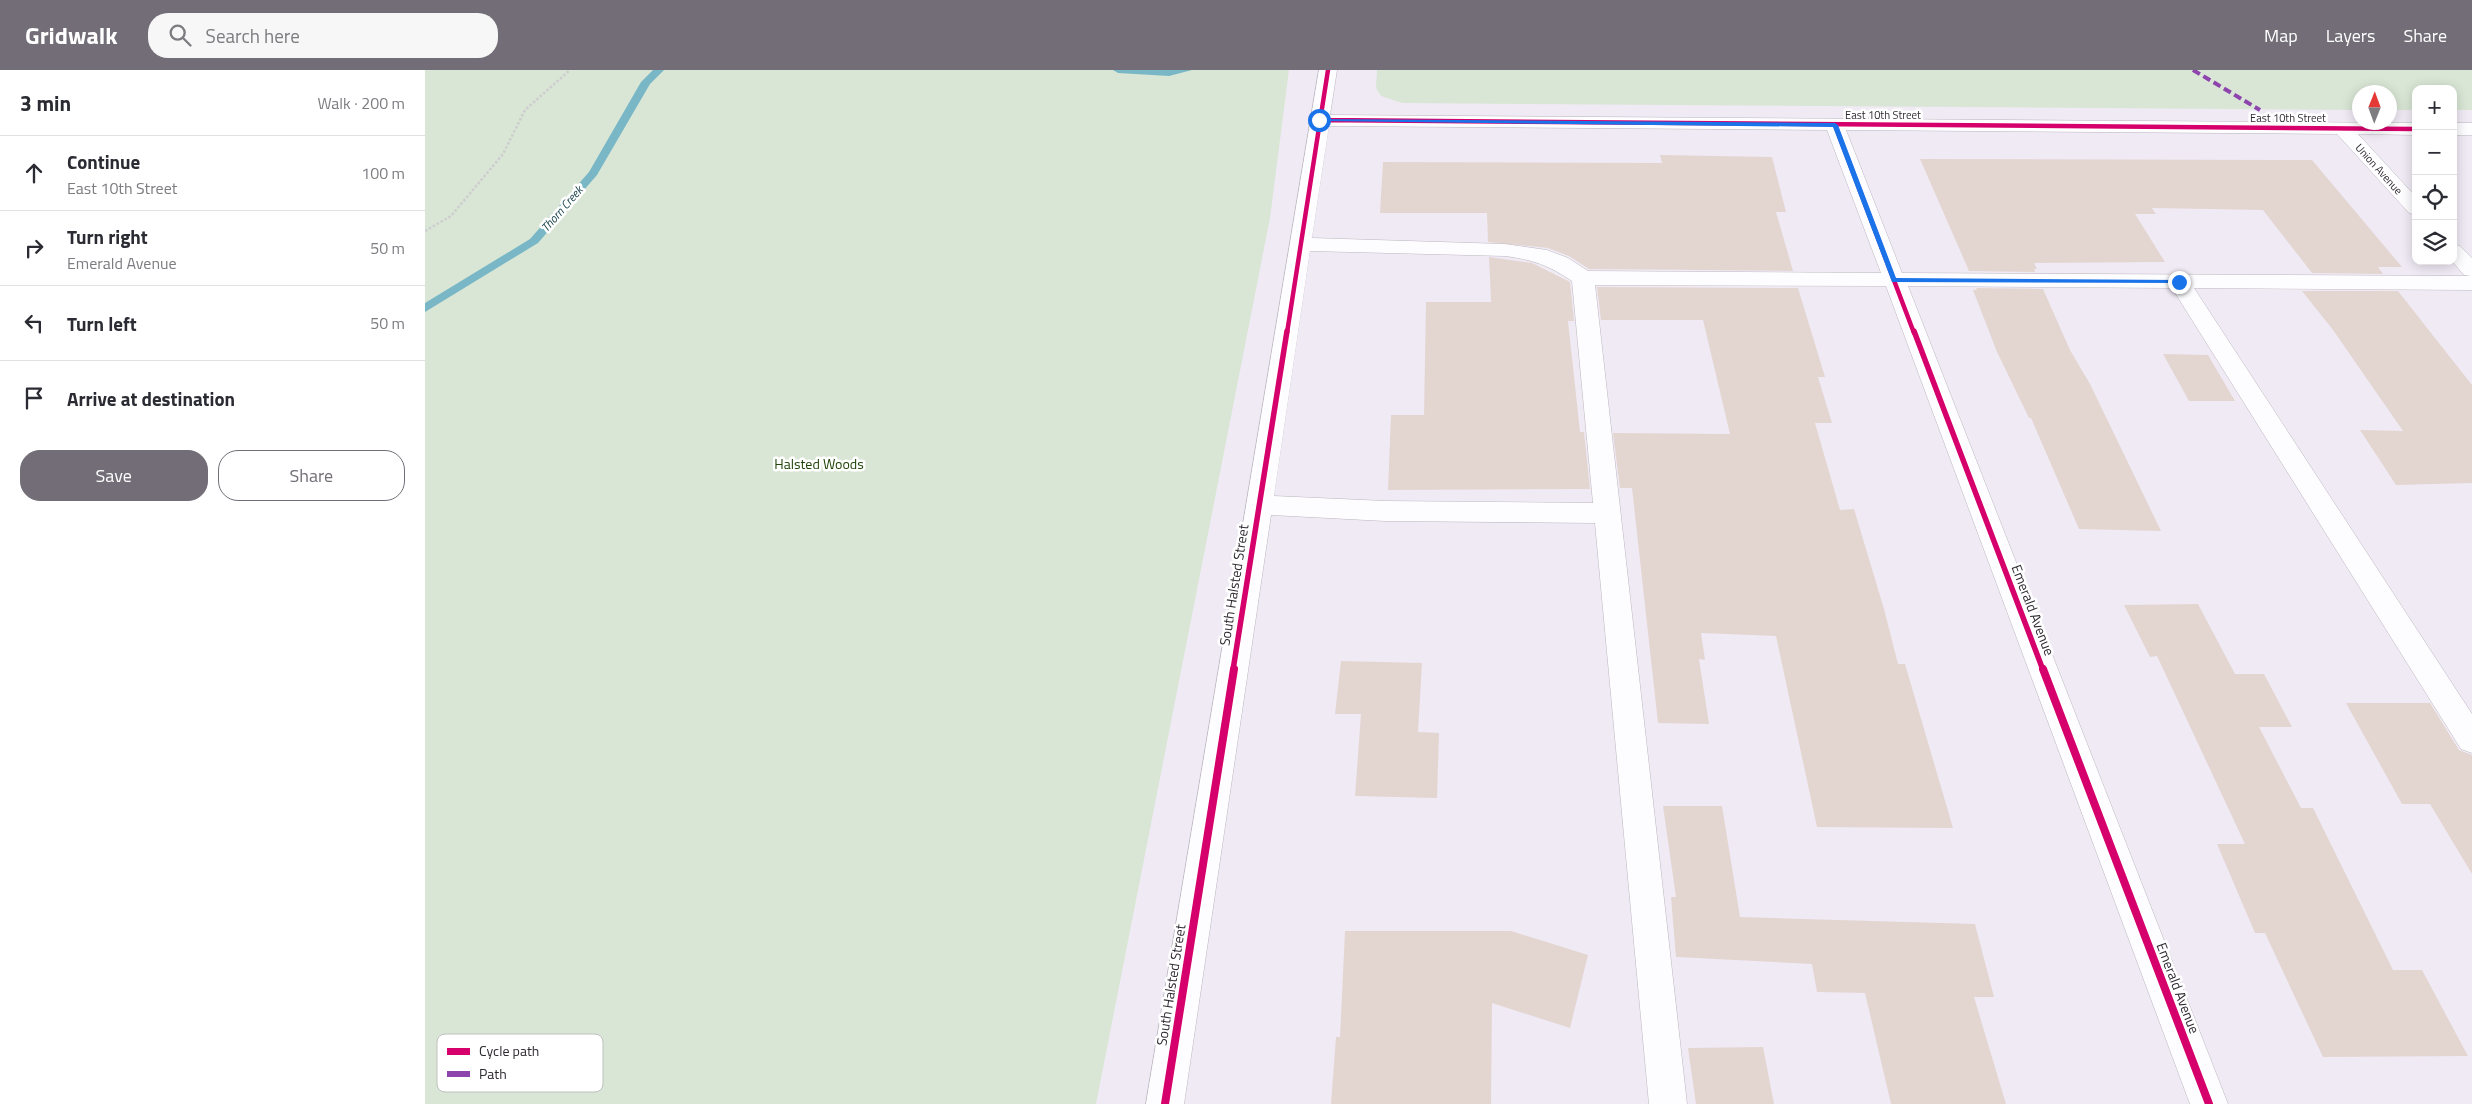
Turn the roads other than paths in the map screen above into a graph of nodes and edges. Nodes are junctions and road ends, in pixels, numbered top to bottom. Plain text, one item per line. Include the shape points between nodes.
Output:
1 (1327, 70) edge
2 (1319, 120) junction
3 (1835, 125) junction
4 (2343, 129) junction
5 (2412, 129) edge
6 (2457, 129) edge
7 (2472, 129) edge
8 (2412, 205) edge
9 (1300, 244) junction
10 (2457, 254) edge
11 (2472, 270) edge
12 (1583, 278) junction
13 (1894, 280) junction
14 (2179, 282) junction
15 (2472, 283) edge
16 (1259, 505) junction
17 (1607, 513) junction
18 (2472, 740) edge
19 (1165, 1104) edge
20 (1668, 1104) edge
21 (2209, 1104) edge

1 - 2 street, South Halsted Street
2 - 3 street, East 10th Street
2 - 9 street, South Halsted Street
3 - 4 street, East 10th Street
3 - 13 street, Emerald Avenue
4 - 5 street, East 10th Street
4 - 8 street, Union Avenue
6 - 7 street
9 - 12 street via 1505,250 1540,255
9 - 16 street, South Halsted Street
10 - 11 street
12 - 13 street
12 - 17 street
13 - 14 street
13 - 21 street, Emerald Avenue
14 - 15 street
14 - 18 street
16 - 17 street via 1385,511
16 - 19 street, South Halsted Street
17 - 20 street

